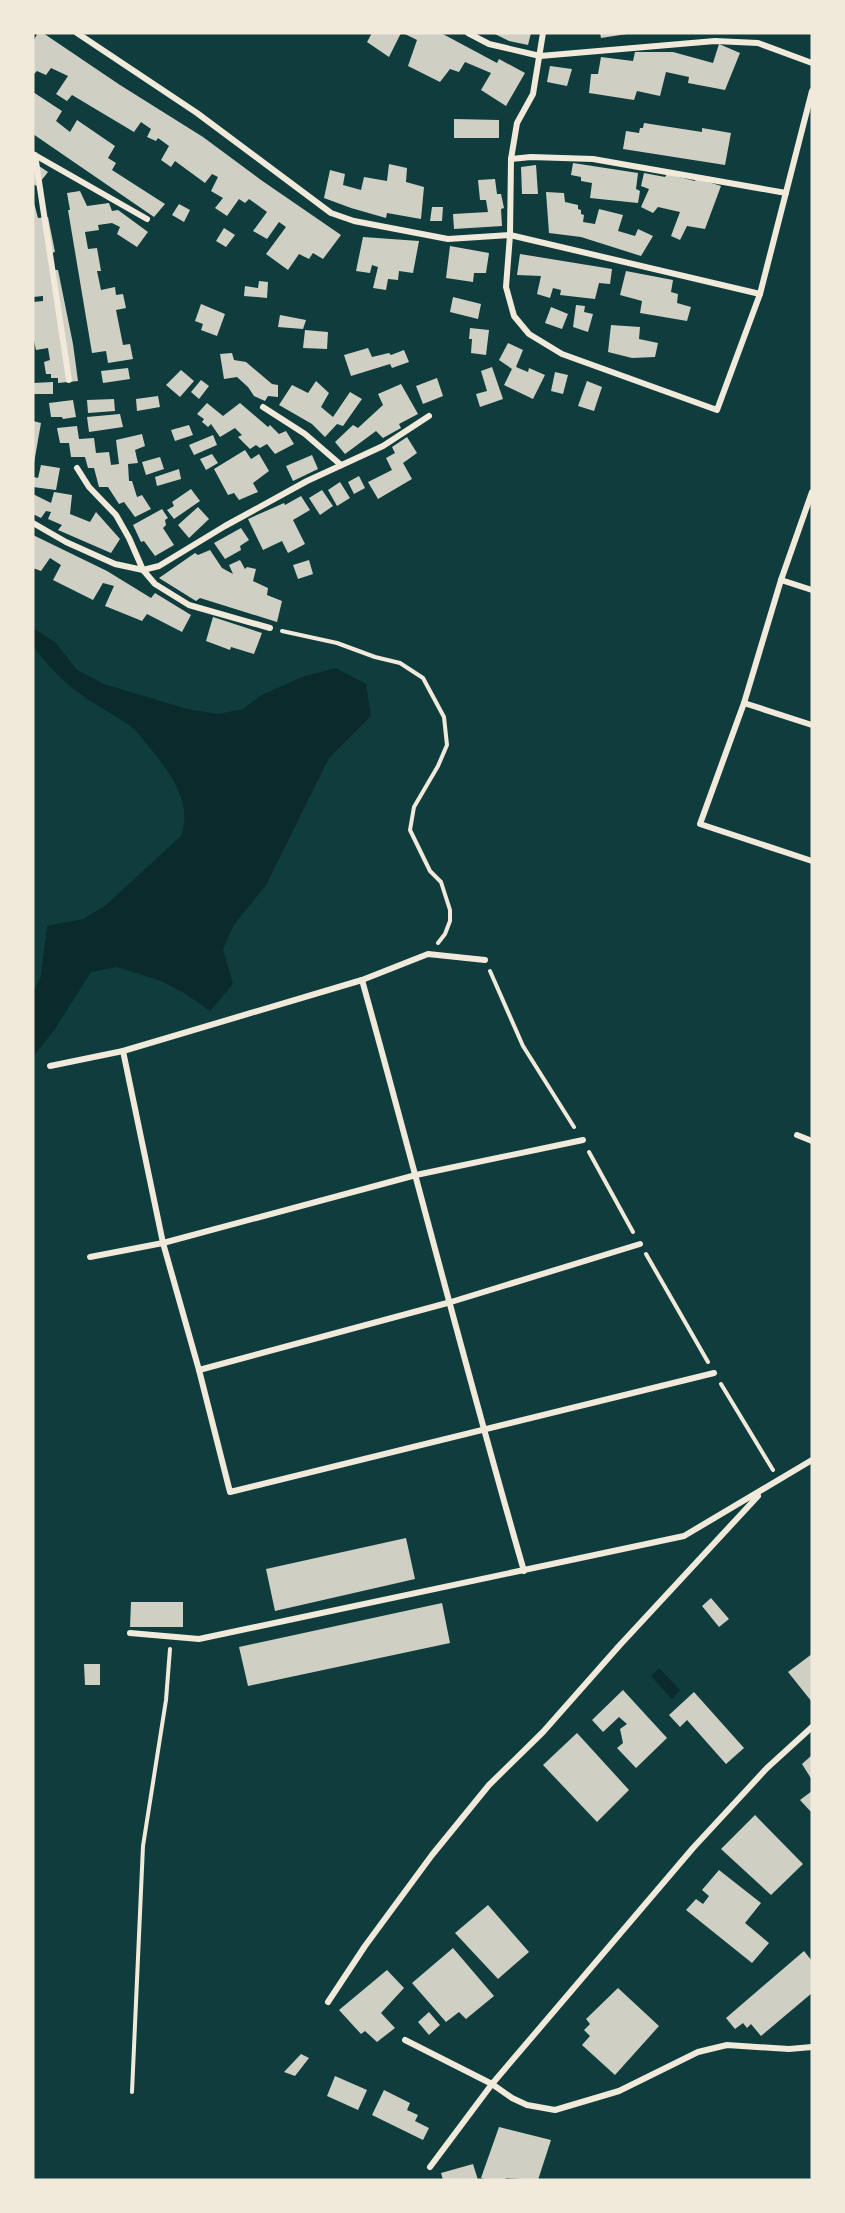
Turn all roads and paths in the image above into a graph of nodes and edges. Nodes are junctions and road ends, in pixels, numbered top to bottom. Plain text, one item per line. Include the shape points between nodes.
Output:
1 (77, 33) edge
2 (468, 33) edge
3 (543, 33) edge
4 (540, 57) junction
5 (812, 63) edge
6 (812, 91) edge
7 (34, 154) edge
8 (511, 159) junction
9 (786, 193) junction
10 (147, 219) dead end
11 (510, 235) junction
12 (760, 294) junction
13 (69, 380) dead end
14 (263, 407) dead end
15 (429, 416) dead end
16 (341, 465) junction
17 (77, 468) dead end
18 (812, 492) edge
19 (33, 523) edge
20 (143, 570) junction
21 (781, 580) junction
22 (812, 590) edge
23 (270, 628) joint
24 (744, 703) junction
25 (812, 725) edge
26 (812, 861) edge
27 (428, 954) junction
28 (485, 960) joint
29 (362, 980) junction
30 (123, 1051) junction
31 (50, 1066) dead end
32 (797, 1135) dead end
33 (583, 1140) junction
34 (812, 1141) edge
35 (416, 1175) junction
36 (163, 1243) junction
37 (640, 1244) junction
38 (90, 1257) dead end
39 (451, 1302) junction
40 (199, 1370) junction
41 (714, 1373) junction
42 (484, 1431) junction
43 (812, 1460) edge
44 (780, 1480) junction
45 (763, 1491) junction
46 (524, 1571) junction
47 (130, 1633) dead end
48 (171, 1636) junction
49 (812, 1727) edge
50 (328, 2002) dead end
51 (405, 2040) dead end
52 (812, 2047) edge
53 (492, 2084) junction
54 (132, 2092) dead end
55 (430, 2167) dead end

1 - 11 street via 197,113 332,213 448,239
2 - 4 street via 489,44
3 - 4 street
4 - 5 street via 715,41 758,43
4 - 8 street via 533,94 517,123
6 - 9 street
7 - 10 street
7 - 13 street
8 - 9 street via 593,159
8 - 11 street
9 - 12 street
11 - 12 street
11 - 12 street via 506,287 514,316 529,334 562,354 717,410
14 - 16 street via 305,434
15 - 16 street via 382,446
16 - 20 street via 159,566
17 - 20 street via 89,487 117,515
18 - 21 street
19 - 20 street via 115,564
20 - 23 street via 154,584 189,605
21 - 22 street
21 - 24 street
23 - 27 path via 400,663 423,678 444,717 447,745 414,807 410,830 430,871 441,882 450,910 445,934
24 - 25 street
24 - 26 street via 700,824
27 - 28 street
27 - 29 street
28 - 33 path via 523,1046
29 - 30 street
29 - 35 street
30 - 31 street
30 - 36 street
32 - 34 street
33 - 35 street
33 - 37 path
35 - 36 street
35 - 39 street
36 - 38 street
36 - 40 street
37 - 39 street
37 - 41 path
39 - 40 street
39 - 42 street
40 - 42 street via 230,1492
41 - 42 street
41 - 44 path
42 - 46 street
43 - 44 street
44 - 45 street
45 - 46 street via 684,1536
45 - 50 street via 543,1732 489,1785 432,1855
46 - 48 street via 200,1639
47 - 48 street
48 - 54 path via 166,1700 143,1846
49 - 53 street via 767,1768 693,1848
51 - 53 street
52 - 53 street via 727,2045 698,2052 620,2091 555,2110 527,2105
53 - 55 street

